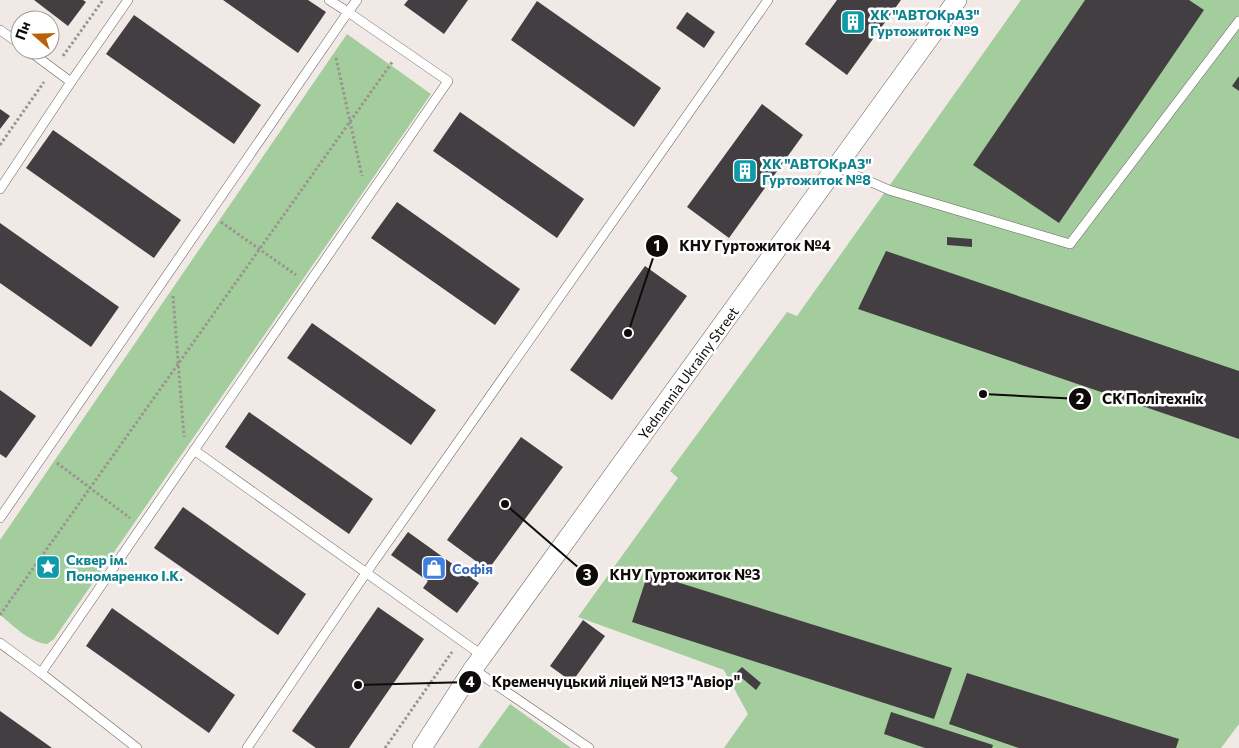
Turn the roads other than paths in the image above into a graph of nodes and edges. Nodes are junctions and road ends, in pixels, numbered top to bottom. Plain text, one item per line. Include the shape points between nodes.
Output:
1 (128, 0) edge
2 (329, 0) edge
3 (357, 0) edge
4 (768, 0) edge
5 (957, 0) edge
6 (348, 12) junction
7 (1239, 21) edge
8 (41, 60) edge
9 (71, 82) junction
10 (837, 167) junction
11 (0, 189) edge
12 (194, 450) junction
13 (1, 516) edge
14 (366, 574) junction
15 (0, 643) edge
16 (478, 662) junction
17 (41, 673) junction
18 (137, 748) edge
19 (247, 748) edge
20 (422, 748) edge
21 (589, 748) edge

1 - 9 lane
2 - 6 lane
3 - 6 lane
4 - 14 lane
5 - 10 street, Yednannia Ukrainy Street
6 - 12 lane via 448,81
6 - 13 lane
7 - 10 lane via 1070,244 890,190
8 - 9 lane
9 - 11 lane
10 - 16 street, Yednannia Ukrainy Street
12 - 14 lane
12 - 17 lane
14 - 16 lane via 460,640
14 - 19 lane
15 - 17 lane
16 - 20 street, Yednannia Ukrainy Street
16 - 21 lane
17 - 18 lane

